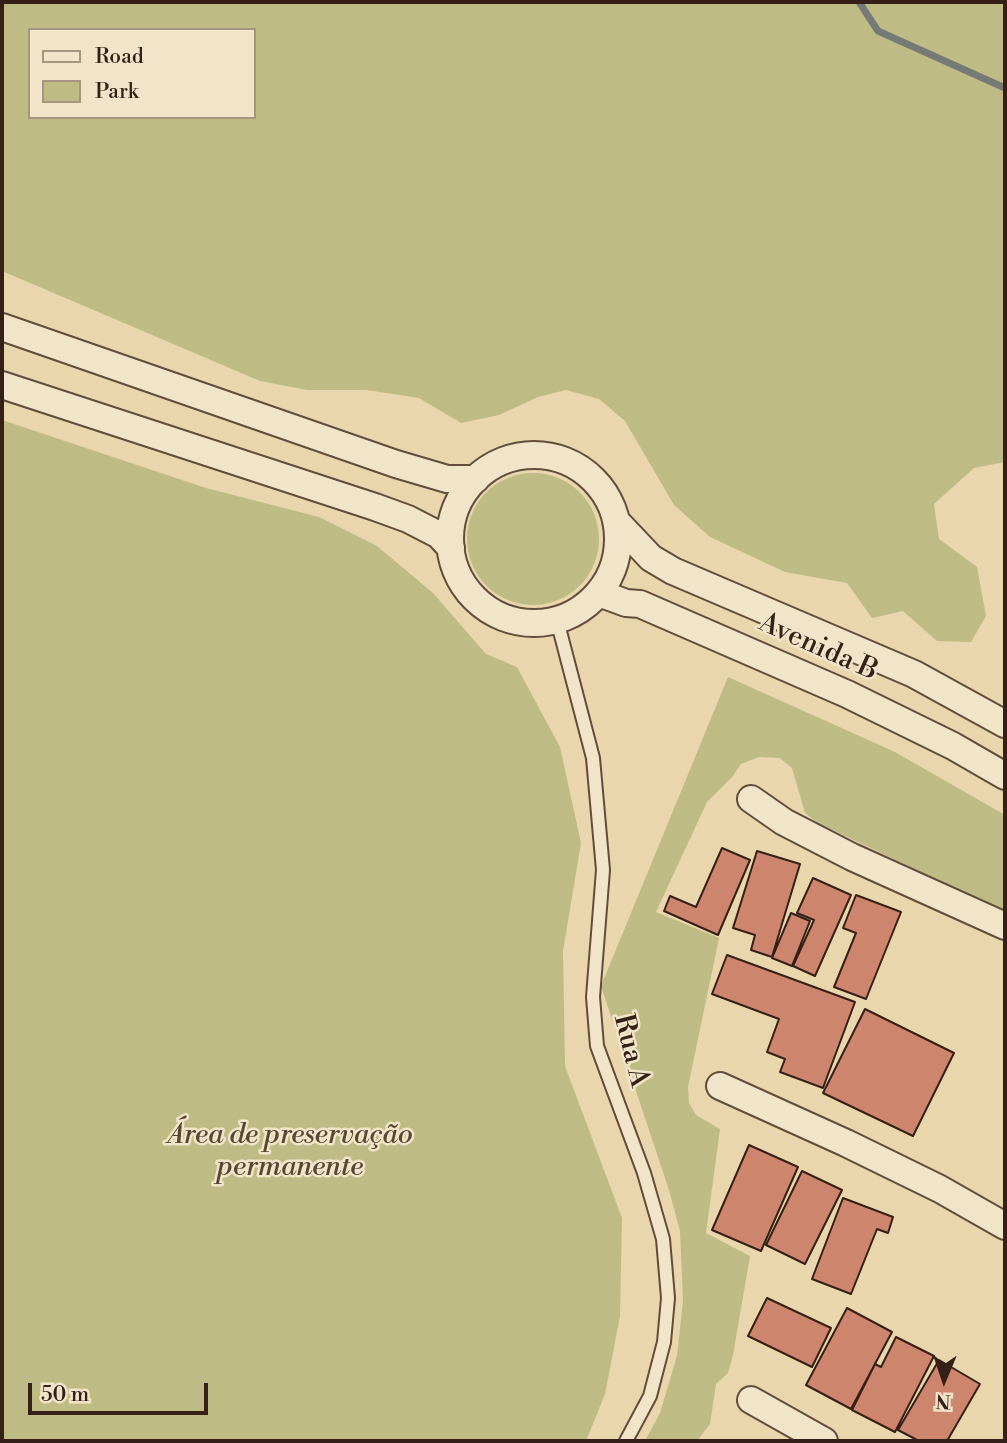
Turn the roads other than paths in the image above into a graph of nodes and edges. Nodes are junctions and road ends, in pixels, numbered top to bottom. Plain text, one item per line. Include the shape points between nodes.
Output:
1 (2, 327) edge
2 (2, 385) edge
3 (476, 479) junction
4 (616, 521) junction
5 (451, 548) junction
6 (598, 593) junction
7 (557, 620) junction
8 (1005, 724) edge
9 (1005, 776) edge
10 (751, 799) dead end
11 (1005, 926) edge
12 (720, 1086) dead end
13 (1005, 1226) edge
14 (751, 1400) dead end
15 (626, 1441) edge
16 (824, 1441) edge

1 - 3 street via 396,464 447,479
2 - 5 street via 375,507 439,535
3 - 4 street, Avenida B via 499,463 526,456 553,458 579,468 600,486
3 - 5 street, Avenida B via 459,501 450,527
4 - 6 street, Avenida B via 615,565
4 - 8 street, Avenida B via 651,558 673,571 914,674
5 - 7 street, Avenida B via 461,581 479,603 502,617 530,623
6 - 7 street, Avenida B via 583,608
6 - 9 street, Avenida B via 640,604 847,694
7 - 15 lane, Rua A via 593,758 603,870 593,997 597,1046 663,1239 668,1298 664,1342 650,1396
10 - 11 street via 784,822 852,857
12 - 13 street via 940,1189
14 - 16 street

